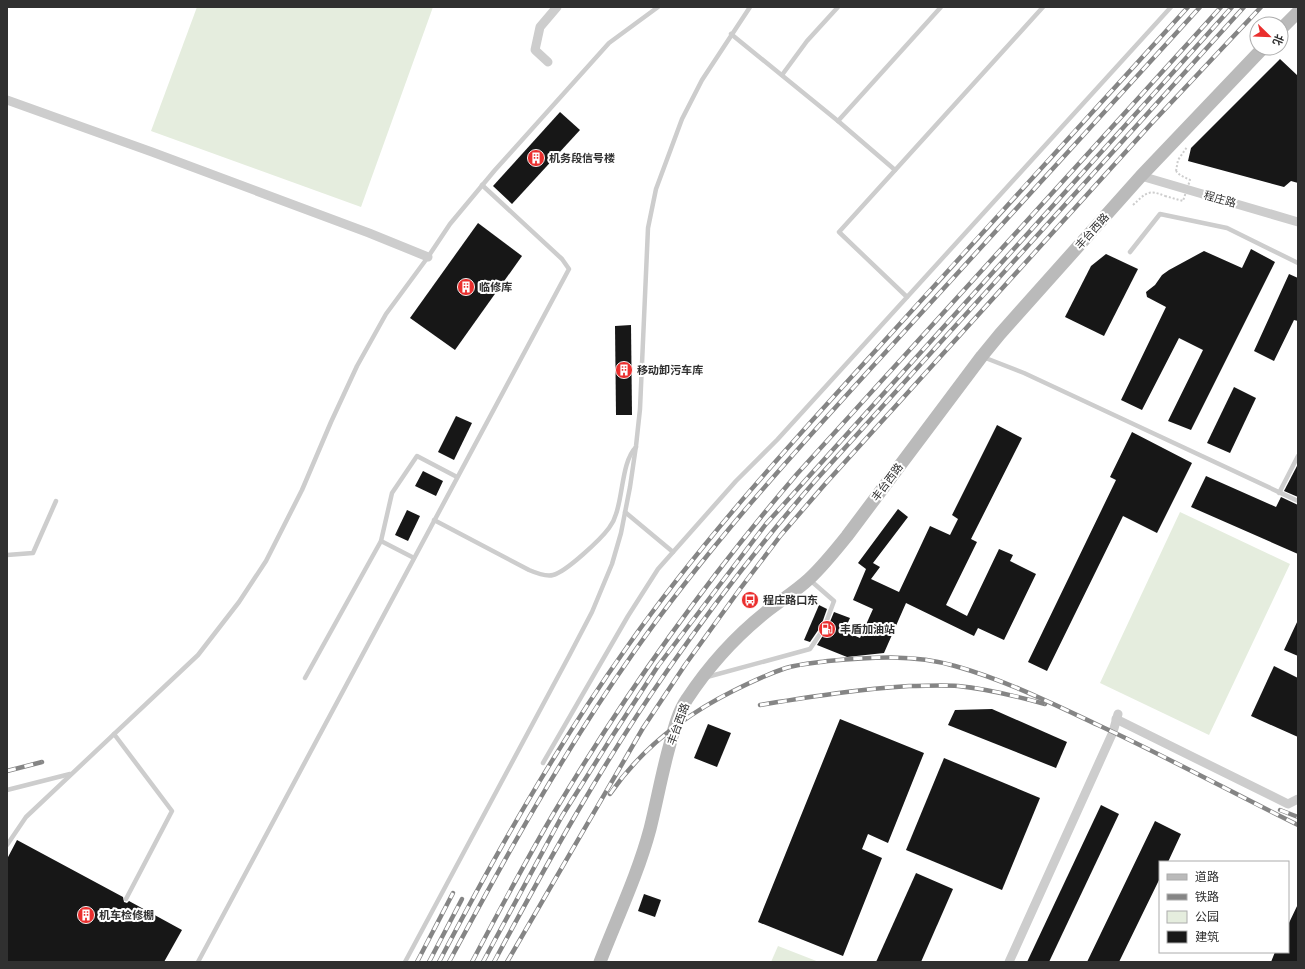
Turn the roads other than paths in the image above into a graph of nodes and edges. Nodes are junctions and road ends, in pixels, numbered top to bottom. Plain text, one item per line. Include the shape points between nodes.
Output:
1 (557, 7) edge
2 (658, 7) edge
3 (750, 7) edge
4 (838, 7) edge
5 (942, 7) edge
6 (1043, 7) edge
7 (1171, 7) edge
8 (1298, 12) edge
9 (1289, 21) edge
10 (731, 34) junction
11 (1255, 56) edge
12 (548, 62) dead end
13 (782, 75) junction
14 (7, 100) edge
15 (838, 121) junction
16 (895, 170) junction
17 (1141, 176) junction
18 (482, 185) junction
19 (1298, 222) edge
20 (1130, 252) dead end
21 (428, 257) junction
22 (1298, 264) edge
23 (907, 298) junction
24 (982, 356) junction
25 (636, 446) junction
26 (1298, 456) edge
27 (457, 477) junction
28 (1279, 493) junction
29 (56, 501) dead end
30 (1298, 501) edge
31 (625, 512) junction
32 (434, 520) junction
33 (381, 541) junction
34 (673, 552) junction
35 (7, 555) edge
36 (414, 558) junction
37 (809, 579) junction
38 (305, 678) dead end
39 (701, 678) junction
40 (114, 734) junction
41 (543, 763) dead end
42 (72, 773) junction
43 (7, 790) edge
44 (1298, 799) edge
45 (7, 845) edge
46 (126, 899) dead end
47 (198, 962) edge
48 (405, 962) edge
49 (600, 962) edge
50 (1009, 962) edge

1 - 12 street via 540,27 535,50
2 - 18 lane via 609,43
3 - 10 lane
4 - 13 lane via 807,41
5 - 15 lane
6 - 16 lane
7 - 23 lane
8 - 9 main road
10 - 13 lane
10 - 25 lane via 702,80 682,119 656,189 648,228
11 - 17 main road, 丰台西路
13 - 15 lane
14 - 21 street
15 - 16 lane
16 - 23 lane via 839,232
17 - 19 street, 程庄路
17 - 24 main road, 丰台西路
18 - 21 lane via 450,224
18 - 27 lane via 562,259 569,269
20 - 22 lane via 1160,214 1227,228
21 - 40 lane via 386,314 357,366 302,490 266,561 239,602 198,655
23 - 34 lane
24 - 28 lane via 1024,373
24 - 37 main road, 丰台西路 via 847,536
25 - 31 lane
25 - 32 lane via 625,472 616,513 610,527 576,560 553,575 529,570
26 - 28 lane
27 - 32 lane
27 - 33 lane via 417,456 392,494
28 - 30 lane
29 - 35 lane via 33,553
31 - 34 lane
31 - 48 lane via 612,564 592,612
32 - 36 lane
33 - 36 lane
33 - 38 lane
34 - 41 lane via 658,569 628,616
36 - 47 lane
37 - 39 main road, 丰台西路 via 747,629
37 - 39 lane via 834,601 824,628 810,649
39 - 49 main road, 丰台西路 via 686,700 674,726 650,829
40 - 42 lane
40 - 46 lane via 172,810
42 - 43 lane
42 - 45 lane via 26,817
44 - 50 street via 1288,804 1117,717 1113,732

